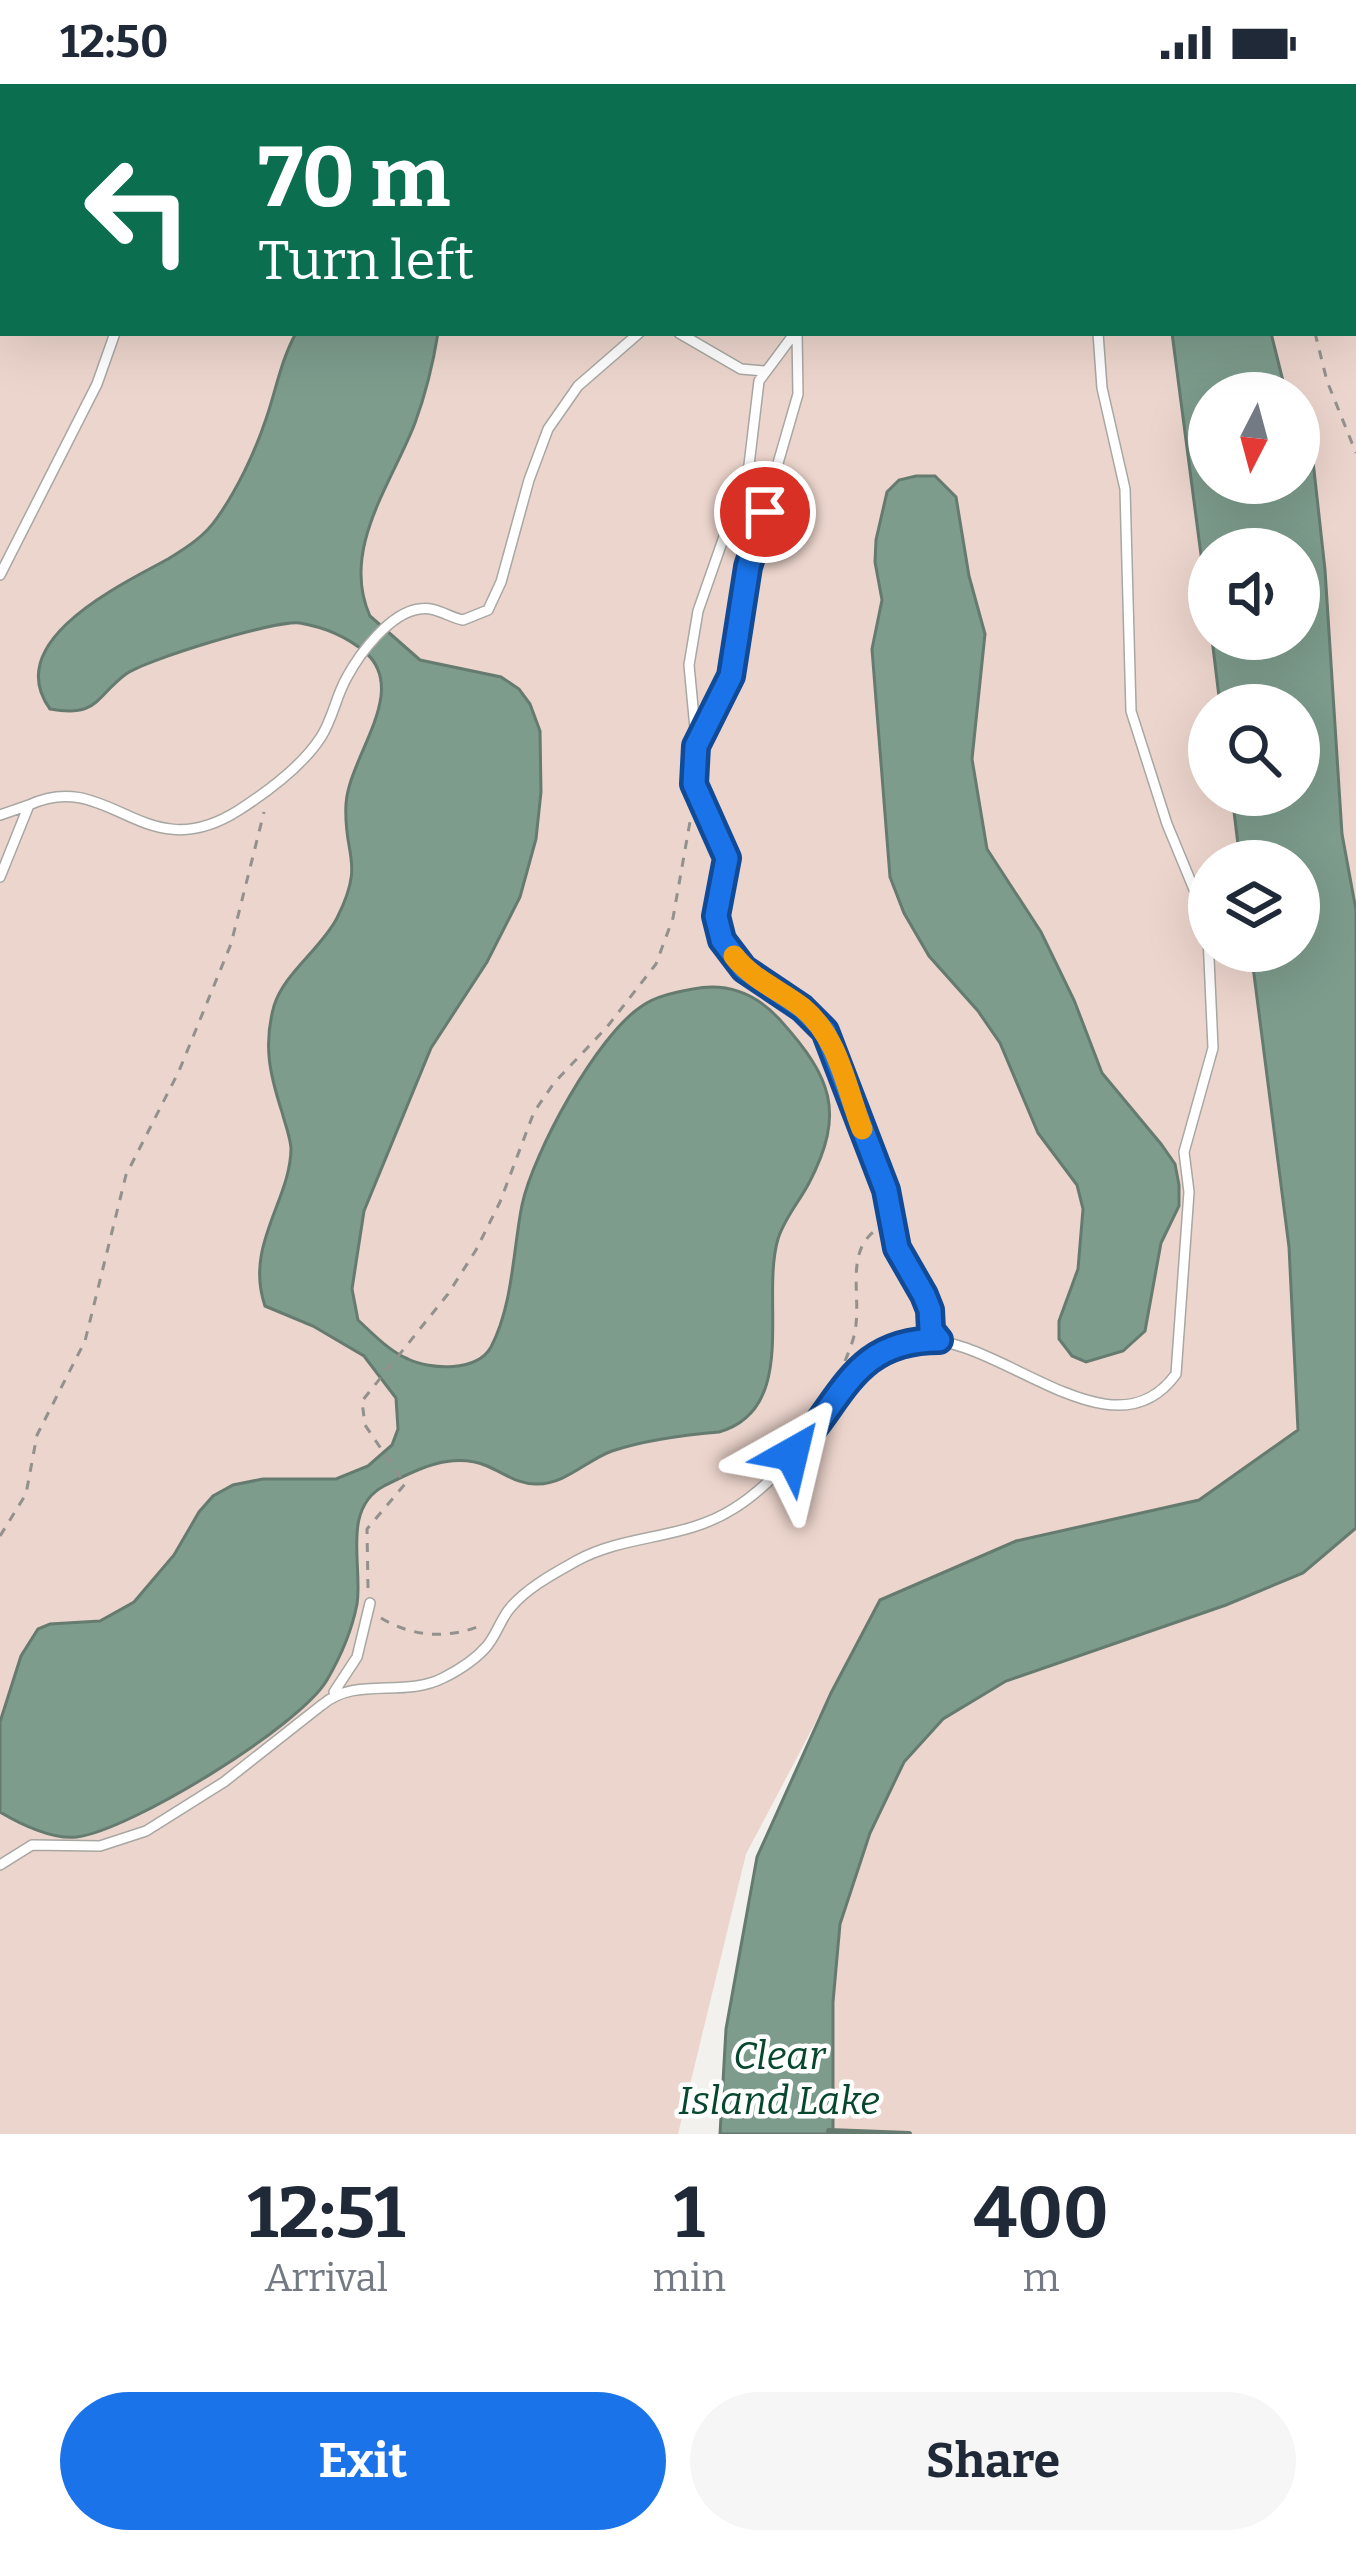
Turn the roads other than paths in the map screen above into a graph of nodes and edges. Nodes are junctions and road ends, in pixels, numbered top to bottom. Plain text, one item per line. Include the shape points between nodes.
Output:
1 (114, 336) edge
2 (635, 336) edge
3 (684, 336) edge
4 (792, 336) edge
5 (795, 336) edge
6 (1098, 336) edge
7 (764, 370) junction
8 (749, 372) junction
9 (758, 388) junction
10 (0, 575) edge
11 (696, 744) junction
12 (29, 805) junction
13 (0, 815) edge
14 (0, 878) edge
15 (939, 1340) junction
16 (370, 1603) road end
17 (322, 1705) junction
18 (0, 1865) edge

1 - 10 lane
2 - 12 lane via 578,386 548,429 488,610 463,620 428,608 397,618 348,675 320,740 269,787 197,831 162,830 97,801
3 - 8 lane
4 - 7 lane
5 - 11 lane via 798,394 748,567 731,676
6 - 15 lane via 1125,489 1131,712 1208,936 1213,1048 1184,1152 1179,1360 1166,1388 1117,1406 1088,1403 969,1346
7 - 8 lane
7 - 9 lane
8 - 9 lane
9 - 11 lane via 749,465 692,642
11 - 15 lane via 694,784 727,858 716,916 722,940 744,969 825,1031 886,1190 897,1248
12 - 13 lane
12 - 14 lane
15 - 17 lane via 873,1357 840,1387 811,1434 736,1507 668,1537 596,1552 536,1586 508,1610 488,1645 444,1677 403,1689 347,1690
16 - 17 lane via 357,1657
17 - 18 lane via 146,1831 100,1846 32,1845

